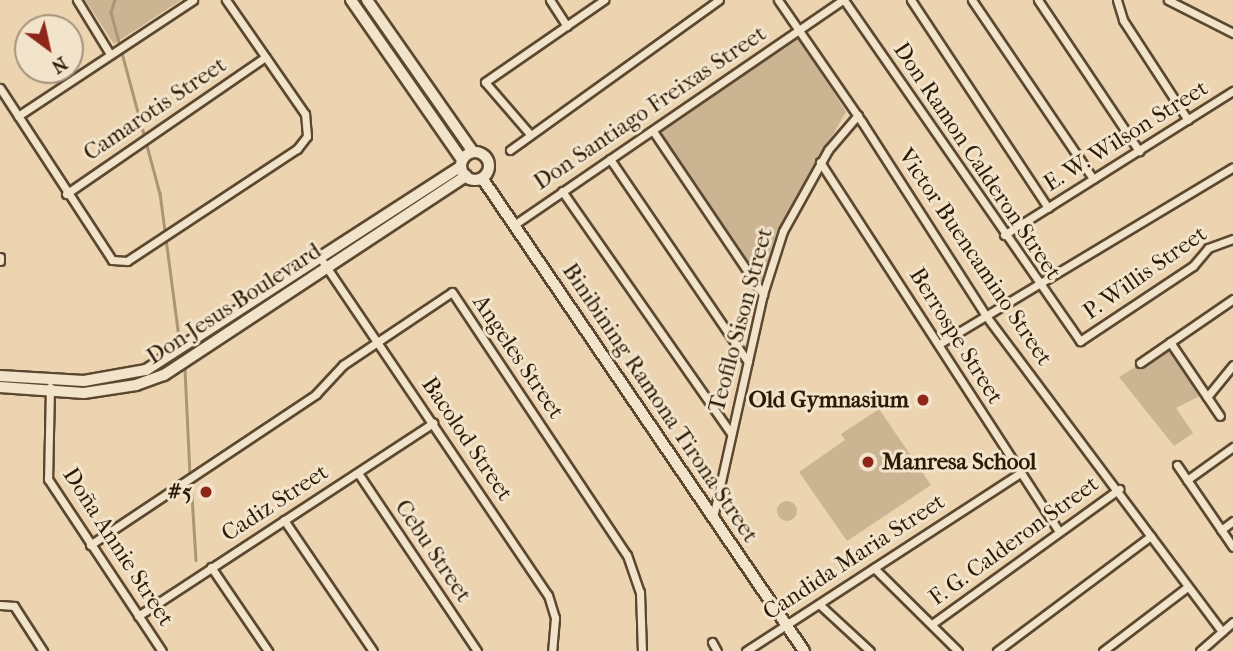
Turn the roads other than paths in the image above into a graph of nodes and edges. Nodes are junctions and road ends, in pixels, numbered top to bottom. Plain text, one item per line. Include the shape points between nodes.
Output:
1 (77, 0) edge
2 (193, 0) edge
3 (226, 0) edge
4 (351, 0) edge
5 (367, 0) edge
6 (550, 0) edge
7 (604, 0) edge
8 (719, 0) edge
9 (778, 0) edge
10 (844, 0) edge
11 (911, 0) edge
12 (972, 0) edge
13 (1038, 0) edge
14 (1117, 0) edge
15 (1168, 0) edge
16 (567, 26) junction
17 (798, 30) junction
18 (1233, 33) edge
19 (116, 50) junction
20 (265, 57) junction
21 (0, 88) edge
22 (1233, 91) edge
23 (858, 115) junction
24 (18, 116) junction
25 (1188, 120) junction
26 (653, 131) junction
27 (529, 133) junction
28 (510, 150) dead end
29 (1139, 151) junction
30 (472, 152) junction
31 (610, 159) junction
32 (820, 162) junction
33 (461, 163) junction
34 (1233, 167) edge
35 (466, 176) junction
36 (482, 178) junction
37 (1093, 179) junction
38 (562, 191) junction
39 (66, 194) junction
40 (1048, 208) junction
41 (514, 225) junction
42 (1004, 235) junction
43 (1233, 239) edge
44 (324, 264) junction
45 (1038, 286) junction
46 (763, 293) junction
47 (1233, 299) edge
48 (986, 316) junction
49 (1080, 341) joint
50 (377, 342) junction
51 (1170, 342) junction
52 (939, 344) junction
53 (748, 362) junction
54 (1140, 363) dead end
55 (1233, 365) edge
56 (0, 376) edge
57 (50, 385) junction
58 (0, 387) edge
59 (1207, 397) junction
60 (1220, 416) dead end
61 (433, 423) junction
62 (731, 433) junction
63 (1233, 447) edge
64 (1177, 465) dead end
65 (358, 473) junction
66 (1019, 474) junction
67 (1186, 480) junction
68 (1119, 489) junction
69 (714, 513) junction
70 (284, 520) junction
71 (1233, 521) edge
72 (1221, 530) junction
73 (1059, 532) junction
74 (1151, 536) junction
75 (90, 545) junction
76 (1233, 547) edge
77 (211, 567) junction
78 (874, 568) junction
79 (1186, 588) junction
80 (818, 604) junction
81 (0, 605) edge
82 (138, 615) junction
83 (1233, 622) edge
84 (786, 624) junction
85 (932, 624) junction
86 (1223, 630) junction
87 (1233, 635) edge
88 (712, 642) dead end
89 (43, 651) edge
90 (162, 651) edge
91 (268, 651) edge
92 (373, 651) edge
93 (477, 651) edge
94 (552, 651) edge
95 (642, 651) edge
96 (718, 651) edge
97 (746, 651) edge
98 (804, 651) edge
99 (870, 651) edge
100 (958, 651) edge
101 (998, 651) edge
102 (1103, 651) edge
103 (1200, 651) edge

1 - 19 street
2 - 19 street
3 - 20 street
4 - 33 street
5 - 30 street
6 - 16 street
7 - 16 street
8 - 27 street
9 - 17 street, Victor Buencamino Street
10 - 17 street, Don Santiago Freixas Street
10 - 42 street, Don Ramon Calderon Street
11 - 40 street
12 - 37 street
13 - 29 street
14 - 25 street via 1123,20
15 - 18 street
16 - 27 street via 485,82
17 - 23 street, Victor Buencamino Street
17 - 26 street, Don Santiago Freixas Street
19 - 24 street
20 - 39 street, Camarotis Street
20 - 39 street via 305,114 304,141 127,261 111,260
21 - 24 street
22 - 25 street, E. W. Wilson Street
23 - 32 street, Teofilo Sison Street
23 - 48 street, Victor Buencamino Street
24 - 39 street
25 - 29 street, E. W. Wilson Street
26 - 31 street, Don Santiago Freixas Street
26 - 46 street
27 - 28 street
29 - 37 street, E. W. Wilson Street
30 - 33 street
30 - 36 street via 480,153 489,165
31 - 38 street, Don Santiago Freixas Street
31 - 53 street
32 - 46 street, Teofilo Sison Street via 788,218
32 - 52 street, Berrospe Street
33 - 35 street
33 - 44 street, Don Jesus Boulevard
34 - 45 street
35 - 36 street
35 - 44 street, Don Jesus Boulevard
36 - 41 street, Binibining Ramona Tirona Street
37 - 40 street, E. W. Wilson Street
38 - 41 street, Don Santiago Freixas Street
38 - 62 street
40 - 42 street, E. W. Wilson Street
41 - 69 street, Binibining Ramona Tirona Street
42 - 45 street, Don Ramon Calderon Street
43 - 49 street, P. Willis Street via 1208,248 1193,266
44 - 50 street, Bacolod Street
44 - 57 street, Don Jesus Boulevard via 146,370
45 - 48 street
45 - 49 street, Don Ramon Calderon Street
46 - 53 street, Teofilo Sison Street
47 - 51 street
48 - 52 street
48 - 68 street, Victor Buencamino Street
50 - 61 street, Bacolod Street
50 - 75 street, Angeles Street via 336,370 316,394
50 - 95 street, Angeles Street via 452,292 627,555 642,600
51 - 54 street
51 - 59 street
52 - 66 street, Berrospe Street
53 - 62 street, Teofilo Sison Street
55 - 59 street
56 - 57 street, Don Jesus Boulevard
57 - 58 street, Don Jesus Boulevard
57 - 75 street, Doña Annie Street via 48,479
59 - 60 street
61 - 65 street, Cadiz Street
61 - 94 street, Bacolod Street via 548,596 555,618
62 - 69 street, Teofilo Sison Street
63 - 67 street
64 - 67 street
65 - 70 street, Cadiz Street
65 - 93 street, Cebu Street
66 - 73 street, Berrospe Street
66 - 78 street, Candida Maria Street
67 - 72 street
68 - 73 street, F. G. Calderon Street
68 - 74 street, Victor Buencamino Street
69 - 84 street, Binibining Ramona Tirona Street
70 - 77 street, Cadiz Street
70 - 92 street
71 - 72 street
72 - 76 street
73 - 85 street, F. G. Calderon Street
74 - 79 street, Victor Buencamino Street
74 - 101 street
75 - 82 street, Doña Annie Street
77 - 82 street, Cadiz Street
77 - 91 street
78 - 80 street, Candida Maria Street
78 - 85 street
79 - 86 street, Victor Buencamino Street
79 - 102 street
80 - 84 street, Candida Maria Street
80 - 99 street
81 - 89 street via 14,606
82 - 90 street, Doña Annie Street
83 - 86 street
84 - 97 street, Candida Maria Street
84 - 98 street, Binibining Ramona Tirona Street
85 - 100 street
86 - 87 street, Victor Buencamino Street
86 - 103 street
88 - 96 street

